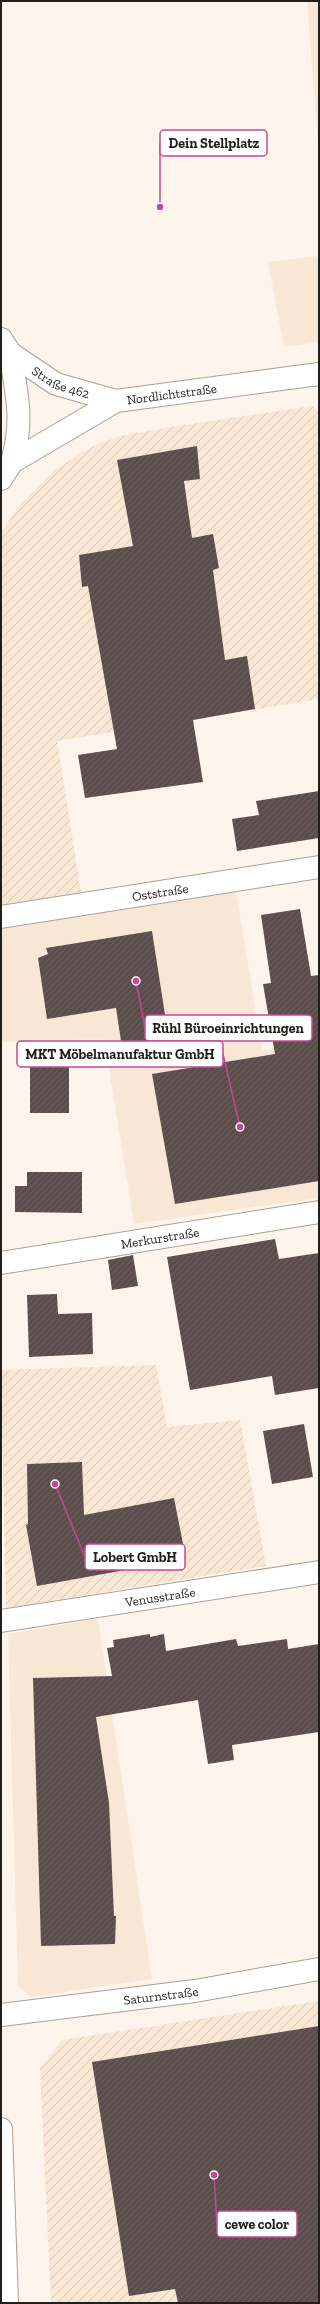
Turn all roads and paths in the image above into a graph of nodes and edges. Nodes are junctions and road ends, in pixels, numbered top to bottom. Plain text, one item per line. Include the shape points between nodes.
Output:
1 (5, 346) edge
2 (319, 374) edge
3 (116, 401) junction
4 (6, 470) edge
5 (319, 867) edge
6 (1, 917) edge
7 (319, 1212) edge
8 (1, 1263) edge
9 (319, 1572) edge
10 (1, 1621) edge
11 (319, 1969) edge
12 (1, 2015) edge
13 (1, 2129) edge
14 (7, 2303) edge

1 - 3 street, Straße 462 via 56,384
1 - 4 street, Straße 462 via 19,409 17,444
2 - 3 street, Nordlichtstraße
3 - 4 street, Nordlichtstraße
5 - 6 street, Oststraße
7 - 8 street, Merkurstraße
9 - 10 street, Venusstraße
11 - 12 street, Saturnstraße via 195,1991
13 - 14 street

